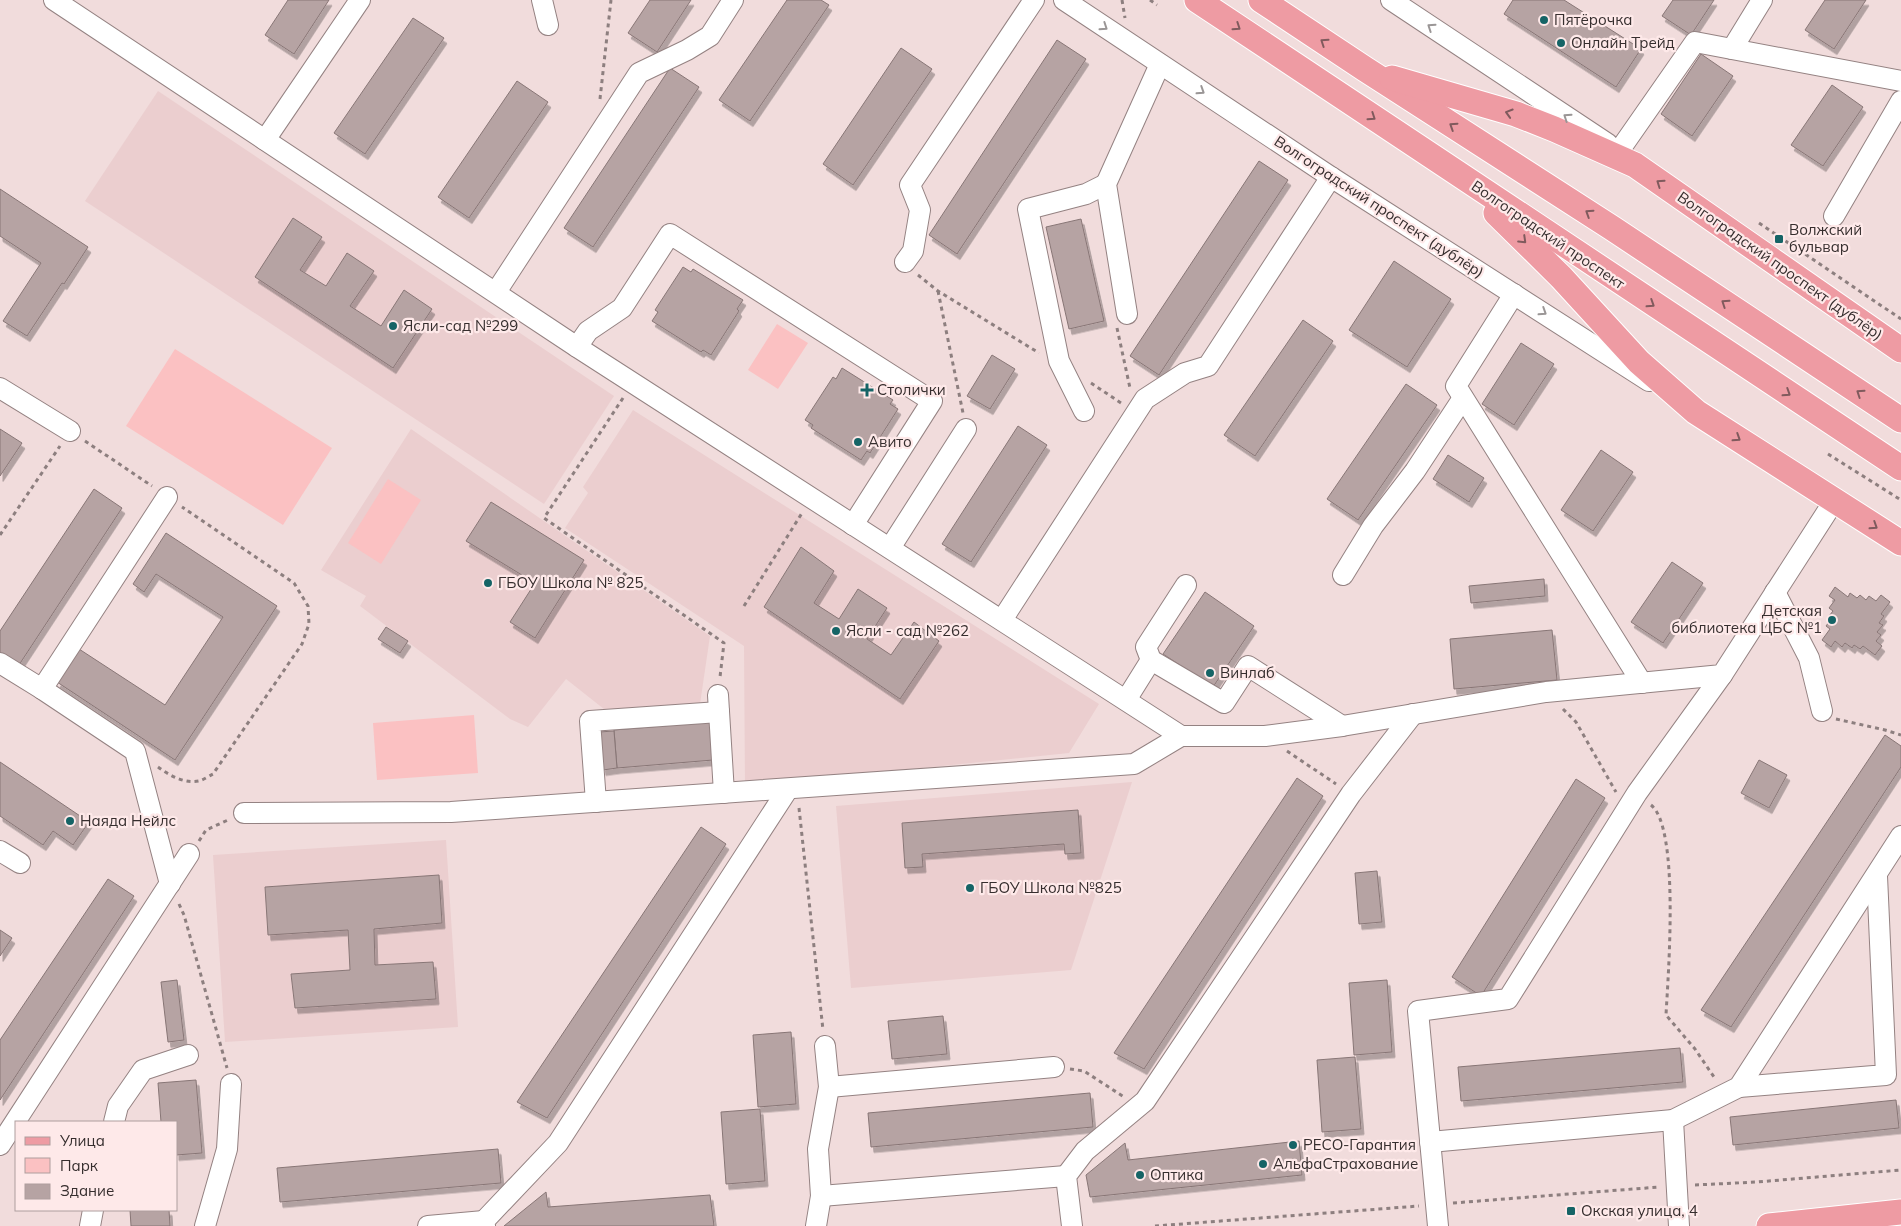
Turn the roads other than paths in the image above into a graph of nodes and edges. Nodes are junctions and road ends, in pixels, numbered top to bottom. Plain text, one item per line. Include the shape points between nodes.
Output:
1 (54, 0) edge
2 (360, 0) edge
3 (542, 0) edge
4 (734, 0) edge
5 (1034, 0) edge
6 (1064, 0) edge
7 (1196, 0) edge
8 (1261, 0) edge
9 (1391, 0) edge
10 (1762, 0) edge
11 (548, 25) dead end
12 (1732, 49) junction
13 (1160, 64) junction
14 (1365, 70) junction
15 (1901, 81) edge
16 (1901, 101) edge
17 (265, 140) junction
18 (1627, 158) junction
19 (1451, 169) junction
20 (1331, 177) junction
21 (1106, 184) junction
22 (1834, 216) dead end
23 (906, 262) road end
24 (496, 292) junction
25 (1514, 294) junction
26 (1127, 314) dead end
27 (577, 347) junction
28 (1901, 350) edge
29 (0, 388) edge
30 (1463, 398) junction
31 (1084, 412) dead end
32 (1696, 412) junction
33 (1901, 420) edge
34 (966, 429) road end
35 (70, 430) road end
36 (1901, 468) edge
37 (167, 497) dead end
38 (1834, 501) junction
39 (853, 525) junction
40 (1901, 543) edge
41 (890, 548) junction
42 (1343, 574) dead end
43 (1186, 585) dead end
44 (1775, 592) junction
45 (1002, 620) junction
46 (1151, 660) junction
47 (0, 663) edge
48 (1722, 675) junction
49 (1642, 683) junction
50 (42, 689) junction
51 (1126, 700) junction
52 (1822, 711) road end
53 (1413, 714) junction
54 (1342, 726) junction
55 (1181, 736) junction
56 (792, 788) junction
57 (724, 793) junction
58 (596, 802) junction
59 (244, 813) road end
60 (1901, 836) edge
61 (0, 851) edge
62 (189, 854) road end
63 (20, 864) dead end
64 (1877, 876) junction
65 (170, 884) junction
66 (825, 1046) road end
67 (188, 1055) dead end
68 (1054, 1067) road end
69 (231, 1084) road end
70 (828, 1087) junction
71 (1732, 1090) junction
72 (1673, 1120) junction
73 (16, 1121) edge
74 (114, 1121) edge
75 (15, 1122) edge
76 (1430, 1142) junction
77 (0, 1145) edge
78 (1066, 1176) junction
79 (821, 1196) junction
80 (93, 1211) edge
81 (1901, 1212) edge
82 (484, 1224) edge
83 (90, 1226) edge
84 (205, 1226) edge
85 (428, 1226) edge
86 (816, 1226) edge
87 (1072, 1226) edge
88 (1438, 1226) edge
89 (1680, 1226) edge
90 (1769, 1226) edge

1 - 17 street
2 - 17 street
3 - 11 street
4 - 24 street via 710,36 639,73
5 - 23 street via 910,185 920,210 913,251
6 -> 13 street, Волгоградский проспект (дублёр)
7 -> 19 main road, Волгоградский проспект
14 -> 8 main road
18 -> 9 street, Волгоградский проспект (дублёр)
10 - 12 street
12 - 15 street
12 - 18 street via 1695,42
13 -> 20 street, Волгоградский проспект (дублёр)
13 - 21 street
18 -> 14 main road, Волгоградский проспект (дублёр) via 1516,114
33 -> 14 main road via 1612,228
16 - 22 street
17 - 24 street
28 -> 18 main road, Волгоградский проспект (дублёр)
19 -> 32 main road, Волгоградский проспект (дублёр) via 1561,277 1639,362
19 -> 36 main road, Волгоградский проспект
20 - 25 street, Волгоградский проспект (дублёр)
20 - 45 street via 1208,366 1185,373 1145,399
21 - 26 street
21 - 31 street via 1086,194 1028,209 1059,361
24 - 27 street
25 - 30 street via 1456,386
25 -> 32 street, Волгоградский проспект (дублёр)
27 - 39 street
27 - 39 street via 588,331 622,308 670,234 932,401
29 - 35 street
30 - 42 street
30 - 49 street
32 -> 38 main road, Волгоградский проспект (дублёр)
34 - 41 street
37 - 50 street
38 -> 40 main road, Волгоградский проспект (дублёр)
38 - 44 street
39 - 41 street
41 - 45 street
43 - 46 street via 1146,647
44 - 48 street
44 - 52 street via 1809,658
45 - 51 street
46 - 51 street
46 - 54 street via 1224,703 1248,666
47 - 50 street
48 - 49 street
48 - 76 street via 1637,793 1508,999 1418,1012
49 - 53 street via 1546,692
50 - 65 street via 135,751
51 - 55 street
53 - 54 street
53 - 78 street via 1351,794 1145,1101 1085,1151
54 - 55 street via 1265,736
55 - 56 street via 1134,764
56 - 57 street
56 - 82 street via 558,1142
57 - 58 street
57 - 58 street via 718,703 590,721
58 - 59 street via 451,812
60 - 64 street
61 - 63 street
62 - 65 street
64 - 71 street
64 - 71 street via 1886,1076
65 - 73 street
66 - 70 street
67 - 74 street via 143,1070 118,1106
68 - 70 street
69 - 84 street via 228,1149
70 - 79 street via 818,1149
71 - 72 street
72 - 76 street
72 - 89 street
75 - 77 street
76 - 88 street
78 - 79 street
78 - 87 street
79 - 86 street
80 - 83 street
81 - 90 main road
82 - 85 street

